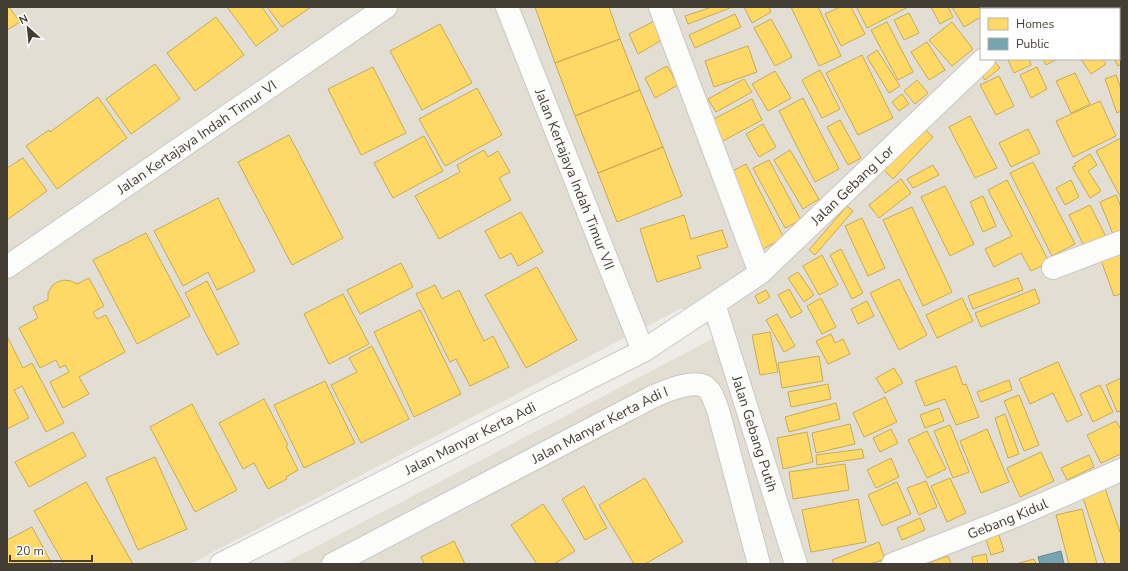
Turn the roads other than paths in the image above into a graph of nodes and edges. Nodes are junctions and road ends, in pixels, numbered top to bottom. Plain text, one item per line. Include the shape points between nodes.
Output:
1 (386, 7) edge
2 (507, 7) edge
3 (660, 7) edge
4 (983, 60) edge
5 (1121, 242) edge
6 (7, 267) edge
7 (1053, 268) dead end
8 (760, 273) junction
9 (714, 304) junction
10 (643, 351) junction
11 (1121, 470) edge
12 (221, 564) edge
13 (333, 564) edge
14 (759, 564) edge
15 (796, 564) edge
16 (893, 564) edge

1 - 6 street, Jalan Kertajaya Indah Timur VI
2 - 10 street, Jalan Kertajaya Indah Timur VII
3 - 8 street
4 - 8 street, Jalan Gebang Lor
5 - 7 street
8 - 9 street, Jalan Gebang Lor
9 - 10 street, Jalan Manyar Kerta Adi
9 - 15 street, Jalan Gebang Putih
10 - 12 street, Jalan Manyar Kerta Adi
11 - 16 street, Gebang Kidul via 1010,518
13 - 14 street, Jalan Manyar Kerta Adi I via 654,396 674,388 693,385 703,386 710,392 718,410

